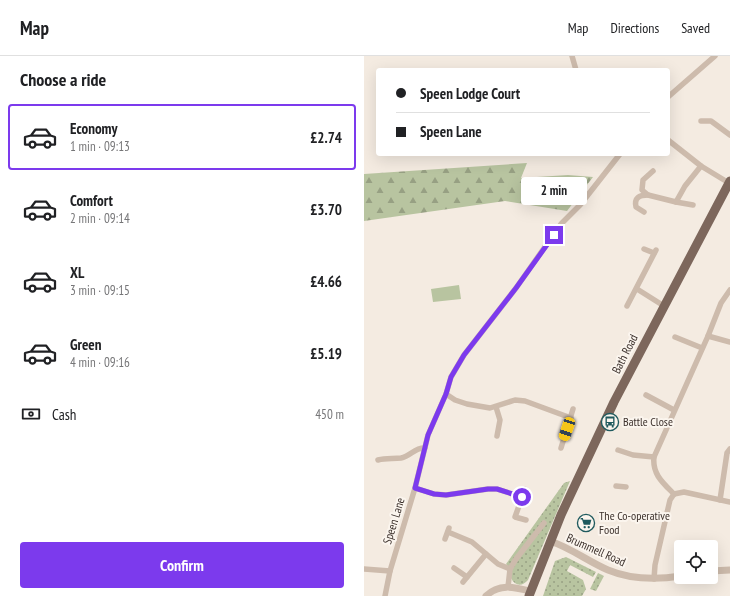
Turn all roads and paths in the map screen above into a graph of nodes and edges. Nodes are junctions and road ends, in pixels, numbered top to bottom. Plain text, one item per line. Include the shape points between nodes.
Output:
1 (572, 56) edge
2 (715, 56) edge
3 (575, 68) edge
4 (670, 95) edge
5 (701, 121) dead end
6 (730, 135) edge
7 (670, 142) edge
8 (618, 156) edge
9 (702, 166) junction
10 (653, 171) dead end
11 (730, 182) edge
12 (648, 195) junction
13 (676, 202) junction
14 (694, 205) dead end
15 (644, 212) dead end
16 (644, 249) dead end
17 (637, 289) junction
18 (730, 290) edge
19 (627, 306) dead end
20 (664, 306) junction
21 (708, 336) junction
22 (675, 337) dead end
23 (730, 342) edge
24 (702, 348) junction
25 (446, 394) junction
26 (646, 395) dead end
27 (496, 407) junction
28 (573, 409) dead end
29 (674, 410) junction
30 (570, 418) junction
31 (497, 436) dead end
32 (425, 448) junction
33 (561, 448) dead end
34 (730, 449) edge
35 (618, 450) dead end
36 (654, 457) junction
37 (378, 460) dead end
38 (616, 486) dead end
39 (626, 487) dead end
40 (415, 488) junction
41 (525, 488) dead end
42 (674, 494) junction
43 (522, 497) junction
44 (720, 500) junction
45 (730, 502) edge
46 (526, 520) dead end
47 (544, 524) dead end
48 (444, 539) dead end
49 (550, 541) junction
50 (486, 554) junction
51 (454, 568) dead end
52 (364, 569) edge
53 (510, 569) junction
54 (730, 570) edge
55 (390, 571) junction
56 (718, 571) edge
57 (674, 577) edge
58 (654, 579) junction
59 (508, 586) junction
60 (529, 594) edge
61 (386, 596) edge
62 (486, 596) edge

1 - 3 street
2 - 4 street
5 - 6 street via 711,121
7 - 9 street
8 - 25 street, Speen Lane via 580,205 561,224 464,355 451,377
9 - 11 street
9 - 13 street via 685,186
10 - 12 street via 643,180 642,190
11 - 20 main road, Bath Road
12 - 13 street
12 - 15 street via 637,197 635,202 636,207
13 - 14 street
16 - 17 street via 655,251
17 - 19 street
17 - 20 street
18 - 21 street via 721,303
20 - 49 main road, Bath Road via 597,436
21 - 23 street
21 - 24 street
22 - 24 street
24 - 29 street
25 - 27 street via 455,400 479,407
25 - 32 street, Speen Lane via 436,413
26 - 29 street
27 - 30 street via 515,400 525,400
27 - 31 street via 501,430
28 - 30 street
29 - 36 street
30 - 33 street via 561,440
32 - 37 street via 401,458
32 - 40 street, Speen Lane
34 - 44 street via 727,453
35 - 36 street via 633,455
36 - 42 street via 653,464 657,476
38 - 39 street
40 - 43 street via 446,495 497,489
40 - 55 street, Speen Lane
41 - 43 street
42 - 44 street via 684,492
42 - 58 street via 670,500
43 - 46 street via 516,516
44 - 45 street
47 - 53 street
48 - 50 street via 449,530 472,542
49 - 58 street, Brummell Road via 609,570 632,577
49 - 60 main road, Bath Road
50 - 51 street via 465,580
50 - 53 street via 504,568
52 - 55 street
53 - 59 street
54 - 56 street
55 - 61 street, Speen Lane
57 - 58 street, Brummell Road
59 - 60 street
59 - 62 street via 497,588

